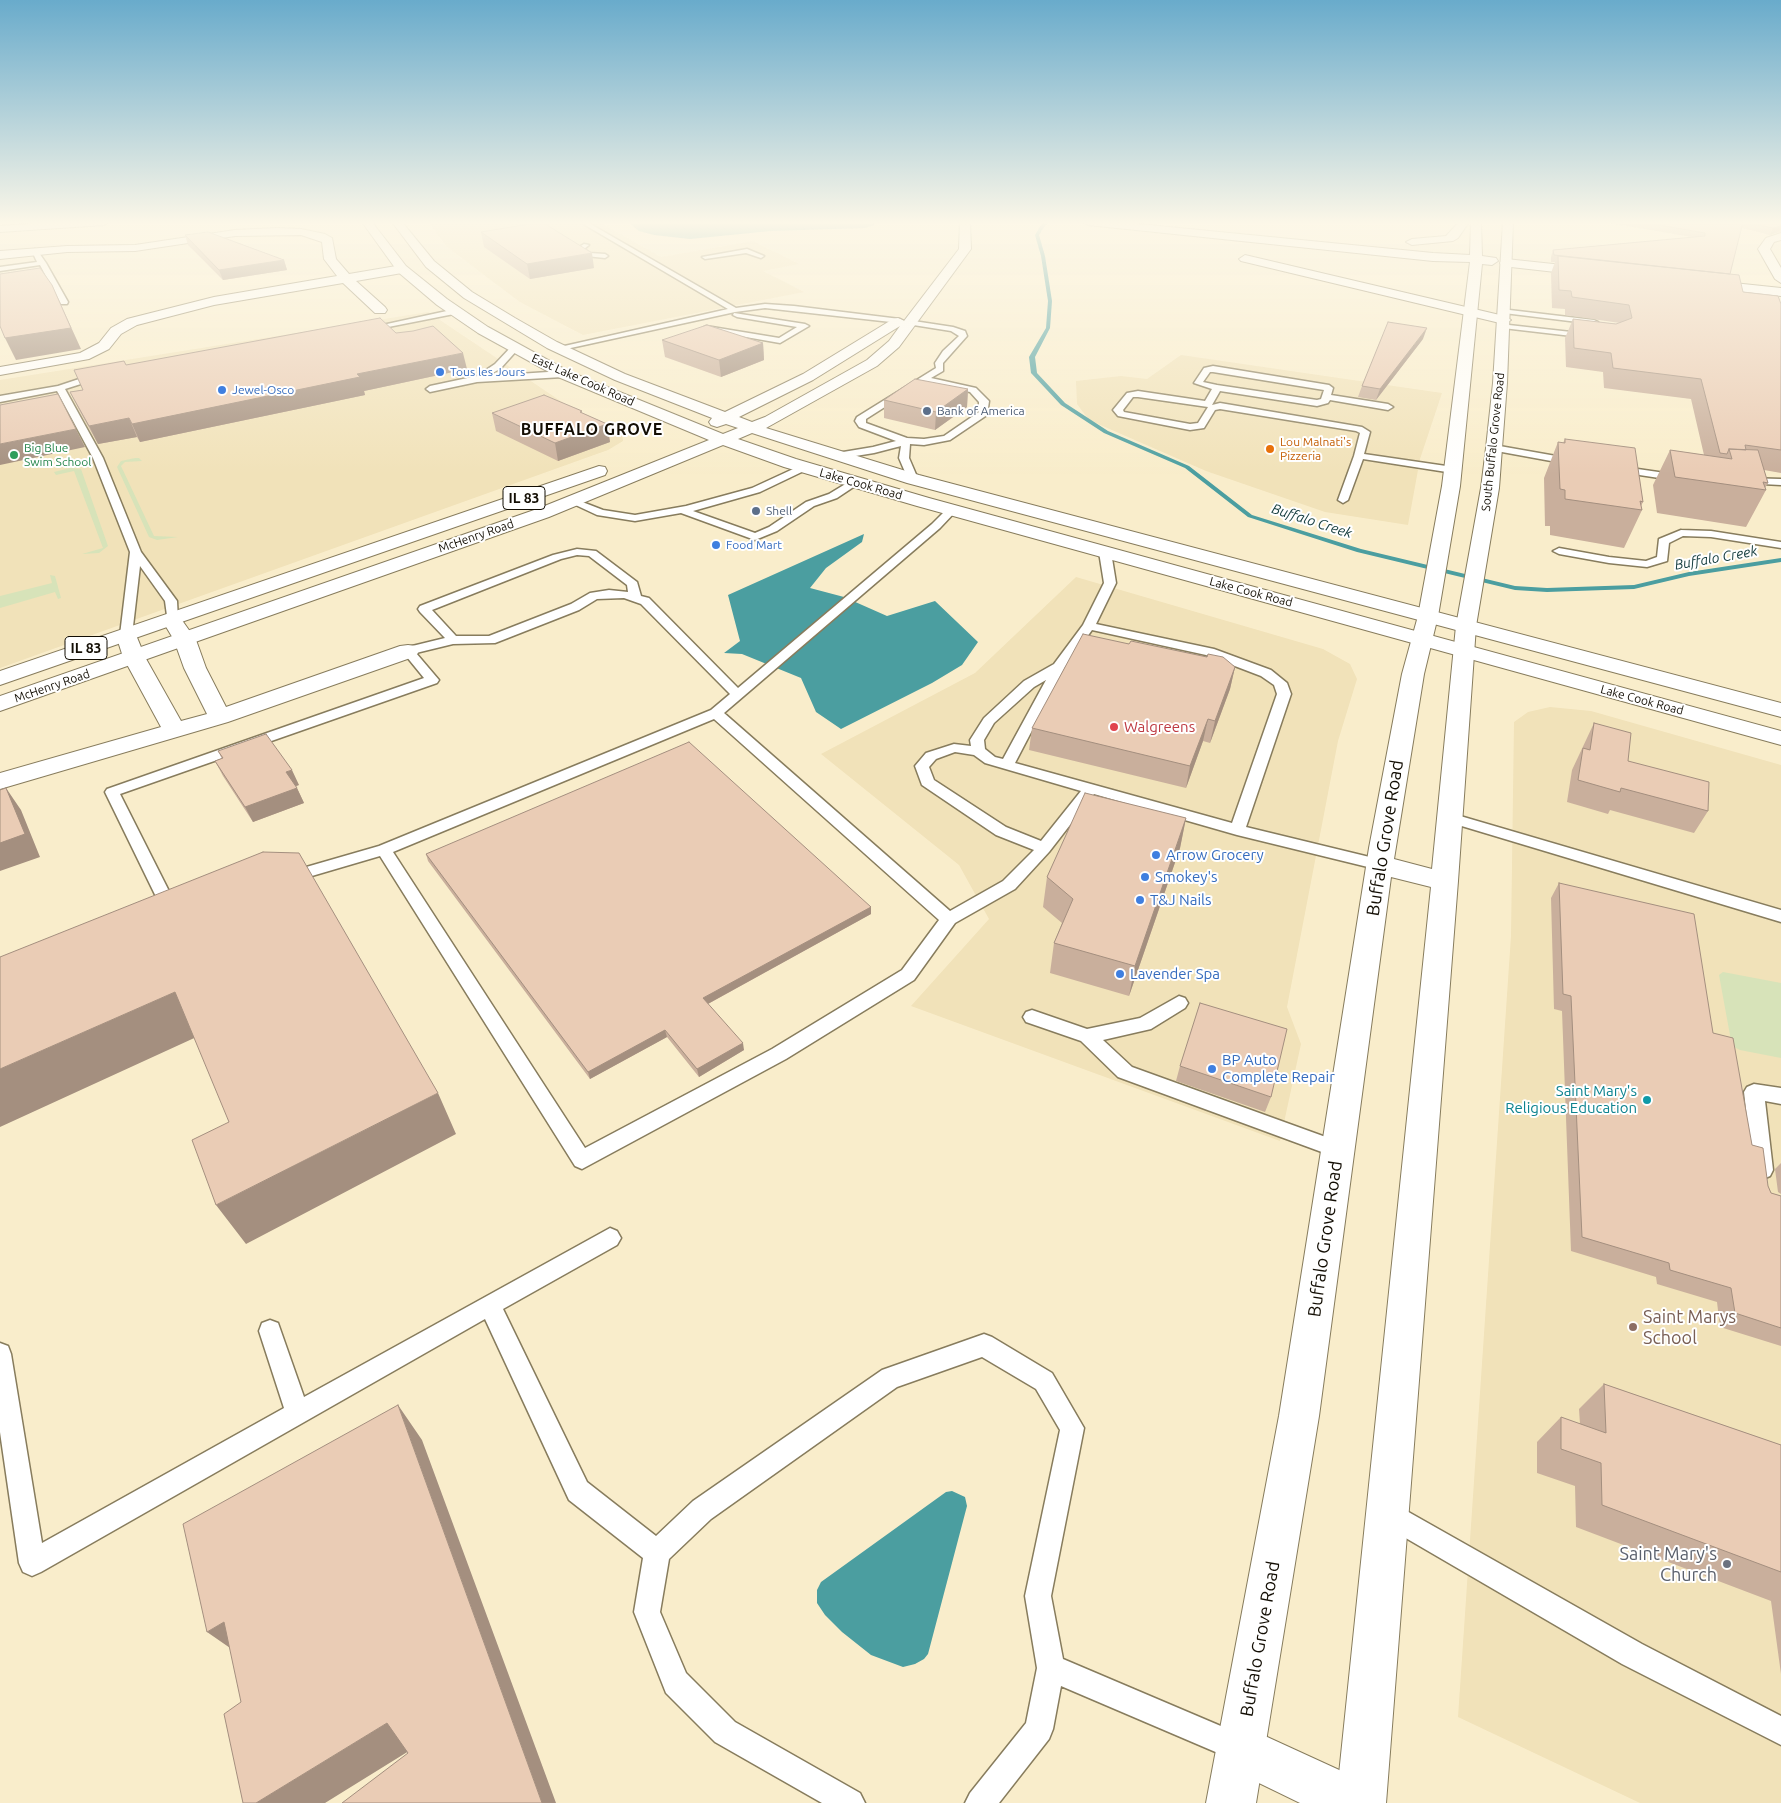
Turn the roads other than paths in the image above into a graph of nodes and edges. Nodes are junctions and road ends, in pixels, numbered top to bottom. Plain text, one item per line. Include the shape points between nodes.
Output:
1 (194, 306) edge
2 (376, 306) edge
3 (450, 306) edge
4 (487, 306) edge
5 (728, 306) edge
6 (764, 306) edge
7 (767, 306) edge
8 (922, 306) edge
9 (1446, 306) edge
10 (1472, 306) edge
11 (1504, 306) edge
12 (380, 310) dead end
13 (735, 310) junction
14 (456, 311) junction
15 (724, 312) junction
16 (1471, 312) junction
17 (1504, 319) junction
18 (676, 322) junction
19 (905, 322) junction
20 (1599, 322) edge
21 (392, 325) junction
22 (363, 332) edge
23 (399, 332) edge
24 (1600, 338) edge
25 (515, 348) junction
26 (560, 349) junction
27 (0, 371) edge
28 (112, 373) edge
29 (564, 374) junction
30 (477, 379) junction
31 (923, 379) junction
32 (60, 388) junction
33 (1216, 388) junction
34 (430, 389) dead end
35 (47, 390) junction
36 (1326, 397) junction
37 (0, 399) edge
38 (24, 404) edge
39 (1208, 404) junction
40 (1220, 406) junction
41 (1388, 406) dead end
42 (726, 418) junction
43 (752, 428) junction
44 (698, 430) junction
45 (681, 437) dead end
46 (724, 440) junction
47 (906, 441) junction
48 (1494, 448) junction
49 (837, 456) junction
50 (1359, 456) junction
51 (1584, 463) edge
52 (612, 466) dead end
53 (1602, 466) edge
54 (804, 467) junction
55 (1453, 470) junction
56 (913, 479) junction
57 (1690, 479) edge
58 (1732, 481) edge
59 (856, 482) junction
60 (1781, 482) edge
61 (1343, 500) dead end
62 (572, 502) junction
63 (682, 510) junction
64 (952, 510) junction
65 (1781, 545) edge
66 (1559, 551) dead end
67 (136, 552) junction
68 (1105, 552) junction
69 (860, 592) joint
70 (635, 598) junction
71 (1428, 616) junction
72 (172, 620) junction
73 (1089, 626) junction
74 (1466, 626) junction
75 (126, 635) junction
76 (1421, 638) junction
77 (185, 640) junction
78 (453, 640) junction
79 (408, 651) junction
80 (1464, 651) junction
81 (134, 657) junction
82 (1059, 667) junction
83 (0, 678) edge
84 (738, 695) junction
85 (0, 704) edge
86 (1781, 710) edge
87 (716, 713) junction
88 (220, 717) junction
89 (175, 731) junction
90 (1781, 738) edge
91 (978, 751) junction
92 (1007, 765) junction
93 (0, 781) edge
94 (1091, 788) junction
95 (1450, 818) junction
96 (1237, 830) junction
97 (1044, 848) junction
98 (384, 850) junction
99 (1380, 865) junction
100 (277, 882) edge
101 (1444, 882) junction
102 (1781, 916) edge
103 (175, 919) edge
104 (949, 919) junction
105 (1179, 1003) dead end
106 (1032, 1016) dead end
107 (1087, 1036) junction
108 (1781, 1096) edge
109 (1338, 1150) junction
110 (1765, 1190) edge
111 (610, 1238) dead end
112 (490, 1305) junction
113 (270, 1330) dead end
114 (0, 1354) edge
115 (297, 1413) junction
116 (1388, 1513) junction
117 (657, 1553) junction
118 (1051, 1668) junction
119 (1781, 1731) edge
120 (1241, 1749) junction
121 (850, 1803) edge
122 (980, 1803) edge
123 (1231, 1803) edge
124 (1354, 1803) edge
125 (1361, 1803) edge

1 - 27 main road via 132,322 116,331 104,346 84,356
2 - 12 main road
3 - 14 main road, East Lake Cook Road
4 - 26 main road, East Lake Cook Road
5 - 13 lane
6 - 13 lane
7 - 19 lane
8 - 19 main road, McHenry Road / IL 83
9 - 16 main road
10 - 16 main road
11 - 17 main road, South Buffalo Grove Road
13 - 15 lane
14 - 21 lane
14 - 25 main road, East Lake Cook Road
15 - 18 lane
15 - 18 lane via 805,326 780,341
16 - 17 main road
16 - 55 main road
17 - 20 lane
17 - 24 lane
17 - 48 main road, South Buffalo Grove Road
18 - 26 lane
19 - 31 lane via 962,333 939,363 940,369
19 - 42 main road, McHenry Road / IL 83 via 808,378
19 - 43 main road, McHenry Road / IL 83 via 894,344 872,363
21 - 22 lane
21 - 23 lane
25 - 29 main road, East Lake Cook Road
25 - 30 lane via 498,366
26 - 42 main road, East Lake Cook Road via 620,377
28 - 32 lane
29 - 30 lane
29 - 44 main road, East Lake Cook Road
30 - 34 lane
31 - 47 lane via 860,421 867,428
31 - 47 lane via 973,390 984,401 984,413 947,438
32 - 35 lane
32 - 67 lane via 98,458
33 - 36 lane via 1317,403 1325,401
33 - 36 lane via 1198,383 1207,370 1324,386 1329,388
33 - 39 lane
35 - 37 lane
35 - 38 lane
36 - 41 lane
39 - 40 lane
39 - 40 lane via 1138,394 1130,395 1118,410 1122,414 1190,427 1201,426 1212,408
40 - 50 lane via 1359,429 1365,432
42 - 43 main road, Lake Cook Road
42 - 44 main road, McHenry Road / IL 83
43 - 46 main road, McHenry Road / IL 83
43 - 49 main road, Lake Cook Road
44 - 45 main road, McHenry Road / IL 83
44 - 46 main road, East Lake Cook Road
46 - 54 main road, Lake Cook Road
46 - 62 main road, McHenry Road / IL 83
47 - 49 lane
47 - 56 lane via 904,458
48 - 51 lane
48 - 74 main road, South Buffalo Grove Road
49 - 56 main road, Lake Cook Road
50 - 55 lane
50 - 61 lane
52 - 72 main road, McHenry Road / IL 83
53 - 57 lane
54 - 59 main road, Lake Cook Road
54 - 63 lane via 756,490
55 - 71 main road
56 - 71 main road, Lake Cook Road
58 - 60 lane
59 - 63 lane via 833,496 810,504 755,537
59 - 64 main road, Lake Cook Road
62 - 63 lane via 600,513 635,518
62 - 77 main road, McHenry Road / IL 83
64 - 68 main road, Lake Cook Road
64 - 69 lane
65 - 66 lane via 1711,534 1681,533 1663,541 1663,559 1647,564
67 - 72 lane via 171,601
67 - 75 lane
68 - 73 lane via 1110,583
68 - 76 main road, Lake Cook Road
69 - 84 lane
70 - 78 lane via 609,594 594,596 575,607 491,640
70 - 78 lane via 633,584 592,553 577,552 424,609
70 - 84 lane via 645,601
71 - 74 main road, Lake Cook Road
71 - 76 main road
72 - 75 main road, McHenry Road / IL 83
72 - 77 main road
73 - 82 lane
73 - 96 lane via 1210,652 1266,673 1280,683 1284,694
74 - 80 main road, South Buffalo Grove Road
74 - 86 main road, Lake Cook Road
75 - 81 main road
75 - 83 main road, McHenry Road / IL 83
76 - 80 main road, Lake Cook Road
76 - 99 main road, Buffalo Grove Road
77 - 81 main road, McHenry Road / IL 83
77 - 88 main road
78 - 79 lane
79 - 88 main road
79 - 103 lane via 432,680 112,792
80 - 90 main road, Lake Cook Road
80 - 95 main road, South Buffalo Grove Road
81 - 85 main road, McHenry Road / IL 83
81 - 89 main road
82 - 91 lane via 1029,684 989,722 977,740
82 - 92 lane
84 - 87 lane
87 - 98 lane
87 - 104 lane
88 - 89 main road
89 - 93 main road
91 - 92 lane via 990,760
91 - 97 lane via 954,748 931,756 922,766 927,782 1001,831
92 - 94 lane
94 - 96 lane
94 - 97 lane
95 - 101 main road
95 - 102 lane
96 - 99 lane
97 - 104 lane via 1009,885
98 - 100 lane
98 - 104 lane via 582,1160 779,1054 908,975
99 - 101 main road
99 - 109 main road, Buffalo Grove Road
101 - 116 main road
105 - 107 lane via 1145,1024
106 - 107 lane
107 - 109 lane via 1125,1072
108 - 110 lane via 1754,1092
109 - 120 main road, Buffalo Grove Road via 1299,1416
111 - 112 lane
112 - 115 lane
112 - 117 lane via 578,1491
113 - 115 lane
114 - 115 lane via 32,1563
116 - 119 lane via 1632,1654
116 - 125 main road
117 - 118 lane via 702,1510 890,1378 984,1345 1044,1381 1072,1428 1038,1596
117 - 121 lane via 647,1612 676,1683 725,1732
118 - 120 lane
118 - 122 lane via 1040,1729
120 - 123 main road, Buffalo Grove Road
120 - 124 main road

